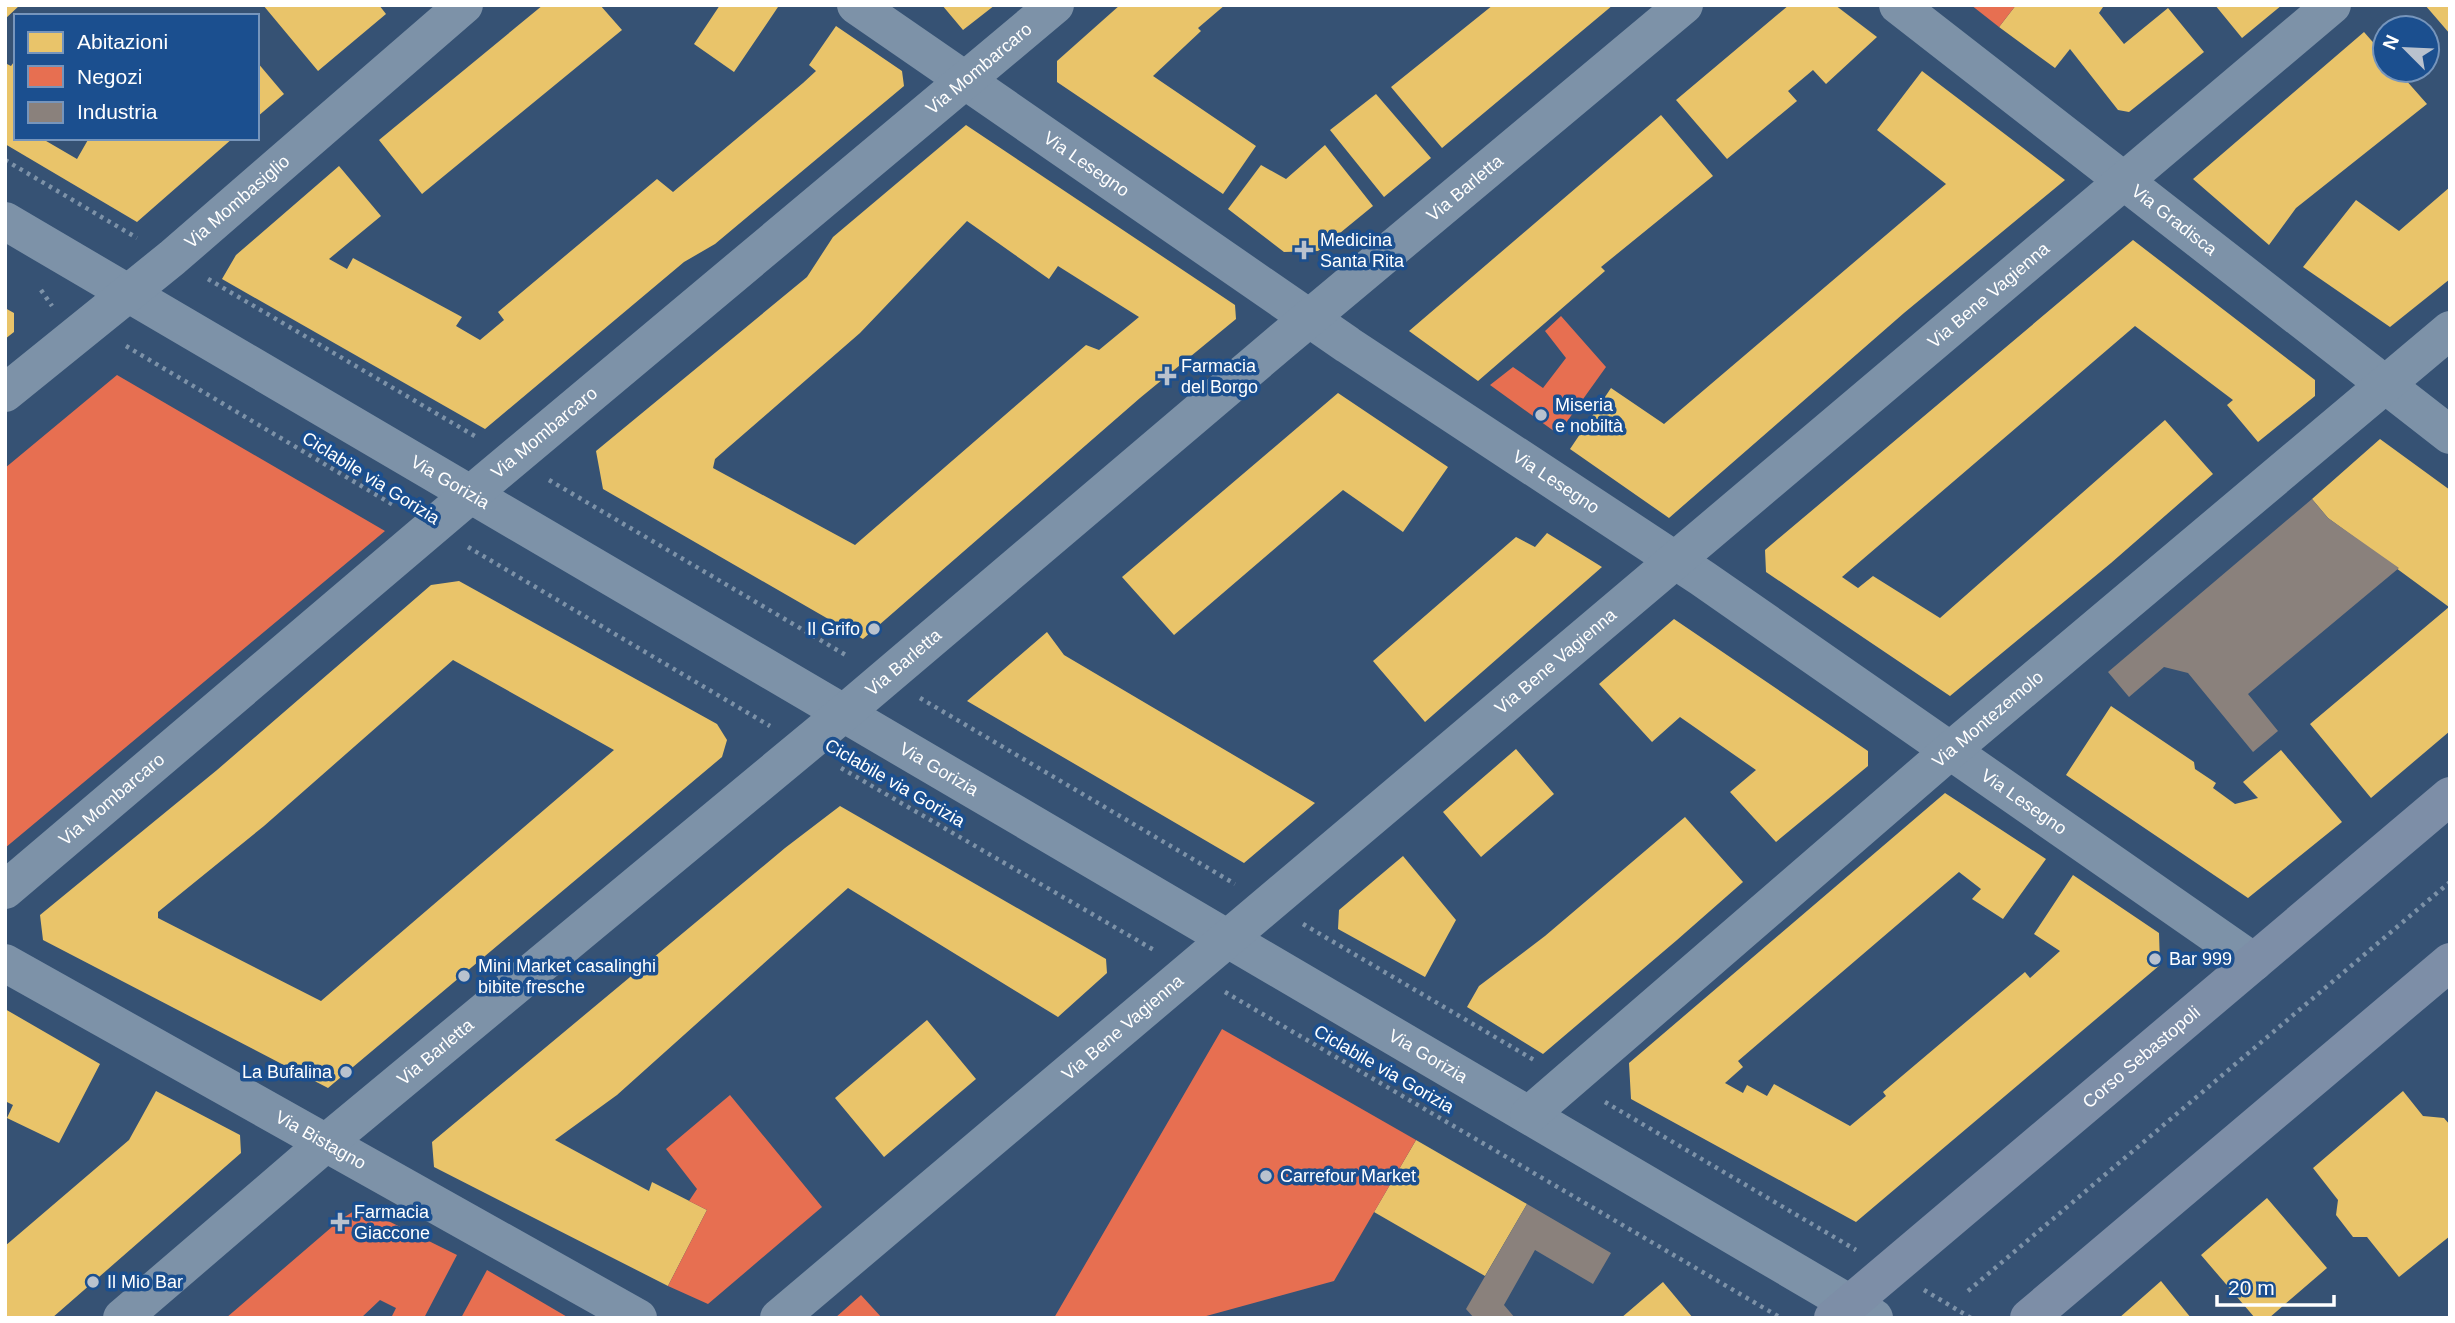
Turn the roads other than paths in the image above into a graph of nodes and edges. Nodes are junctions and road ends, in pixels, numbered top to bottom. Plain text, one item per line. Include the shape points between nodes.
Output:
1 (464, 5) edge
2 (856, 5) edge
3 (1055, 5) edge
4 (1684, 5) edge
5 (1898, 5) edge
6 (2332, 5) edge
7 (967, 81) junction
8 (2124, 183) junction
9 (5, 221) edge
10 (128, 293) junction
11 (1310, 318) junction
12 (2450, 330) edge
13 (2386, 385) junction
14 (5, 393) edge
15 (2450, 435) edge
16 (471, 494) junction
17 (1675, 560) junction
18 (844, 713) junction
19 (1951, 750) junction
20 (2450, 796) edge
21 (5, 890) edge
22 (1226, 937) junction
23 (5, 962) edge
24 (2254, 962) junction
25 (2450, 962) edge
26 (1529, 1115) junction
27 (327, 1142) junction
28 (1852, 1313) edge
29 (122, 1318) edge
30 (638, 1318) edge
31 (779, 1318) edge
32 (2029, 1318) edge

1 - 10 street, Via Mombasiglio
2 - 7 street, Via Lesegno
3 - 7 street, Via Mombarcaro
4 - 11 street, Via Barletta
5 - 8 street, Via Gradisca
6 - 8 street, Via Bene Vagienna
7 - 11 street, Via Lesegno
7 - 16 street, Via Mombarcaro
8 - 13 street, Via Gradisca
8 - 17 street, Via Bene Vagienna
9 - 10 street, Via Gorizia
10 - 14 street, Via Mombasiglio
10 - 16 street, Via Gorizia
11 - 17 street, Via Lesegno
11 - 18 street, Via Barletta
12 - 13 street, Via Montezemolo
13 - 15 street, Via Gradisca
13 - 19 street, Via Montezemolo
16 - 18 street, Via Gorizia
16 - 21 street, Via Mombarcaro
17 - 19 street, Via Lesegno
17 - 22 street, Via Bene Vagienna
18 - 22 street, Via Gorizia
18 - 27 street, Via Barletta
19 - 24 street, Via Lesegno
19 - 26 street, Via Montezemolo
20 - 24 main road, Corso Sebastopoli
22 - 26 street, Via Gorizia
22 - 31 street, Via Bene Vagienna
23 - 27 street, Via Bistagno
24 - 28 main road, Corso Sebastopoli
25 - 32 main road
26 - 28 street, Via Gorizia
27 - 29 street, Via Barletta
27 - 30 street, Via Bistagno

